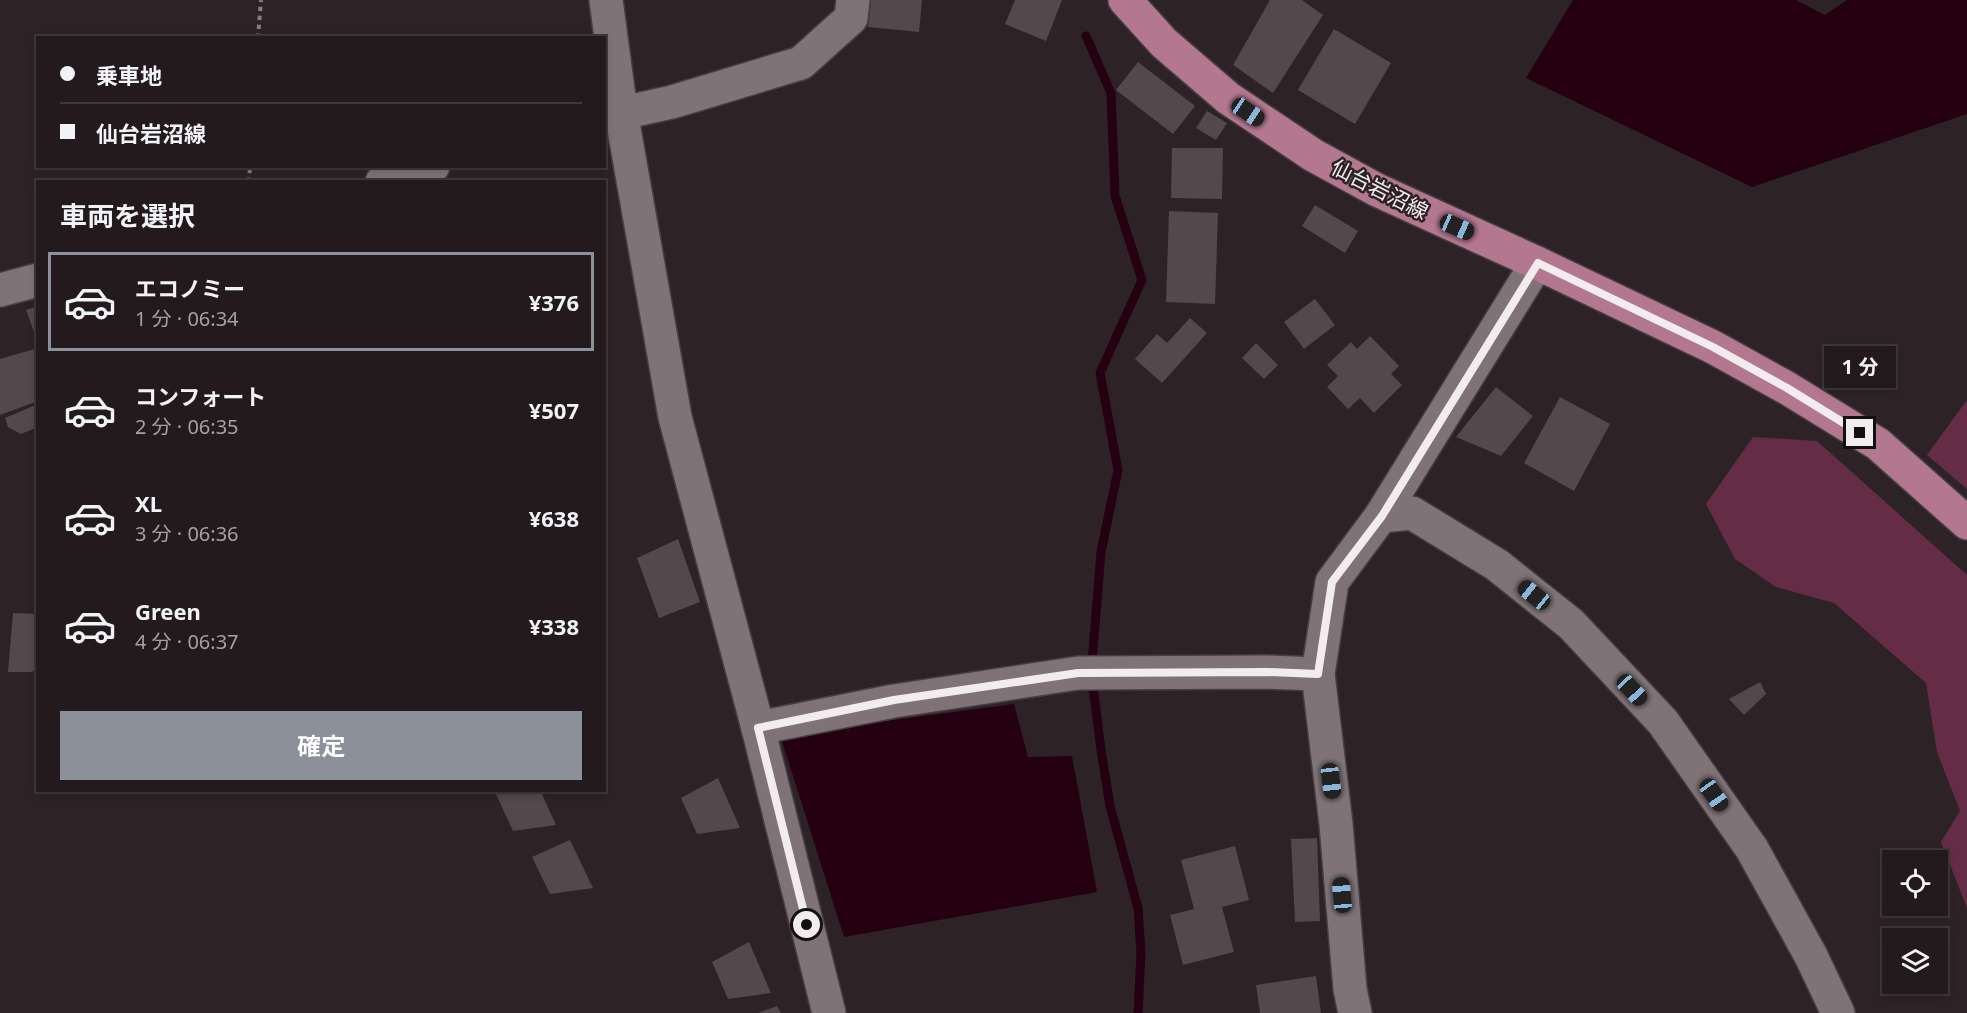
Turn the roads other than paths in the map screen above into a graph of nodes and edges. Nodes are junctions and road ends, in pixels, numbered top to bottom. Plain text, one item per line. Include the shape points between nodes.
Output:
1 (606, 0) edge
2 (853, 0) edge
3 (1125, 0) edge
4 (613, 114) edge
5 (427, 168) edge
6 (388, 180) edge
7 (1538, 263) junction
8 (36, 281) edge
9 (0, 290) edge
10 (1382, 516) junction
11 (1967, 523) edge
12 (1318, 674) junction
13 (758, 728) junction
14 (829, 1013) edge
15 (1355, 1013) edge
16 (1838, 1013) edge

1 - 4 street
2 - 4 street via 851,18 801,63 672,102
3 - 7 main road, 仙台岩沼線 via 1164,43 1228,99 1313,155 1377,190
4 - 13 street via 675,417
5 - 6 street
7 - 10 street
7 - 11 main road, 仙台岩沼線 via 1713,347 1787,388 1878,444
8 - 9 street
10 - 12 street via 1332,582
10 - 16 street via 1412,513 1497,565 1571,624 1663,722 1752,849
12 - 13 street via 1078,673 894,700
12 - 15 street
13 - 14 street

